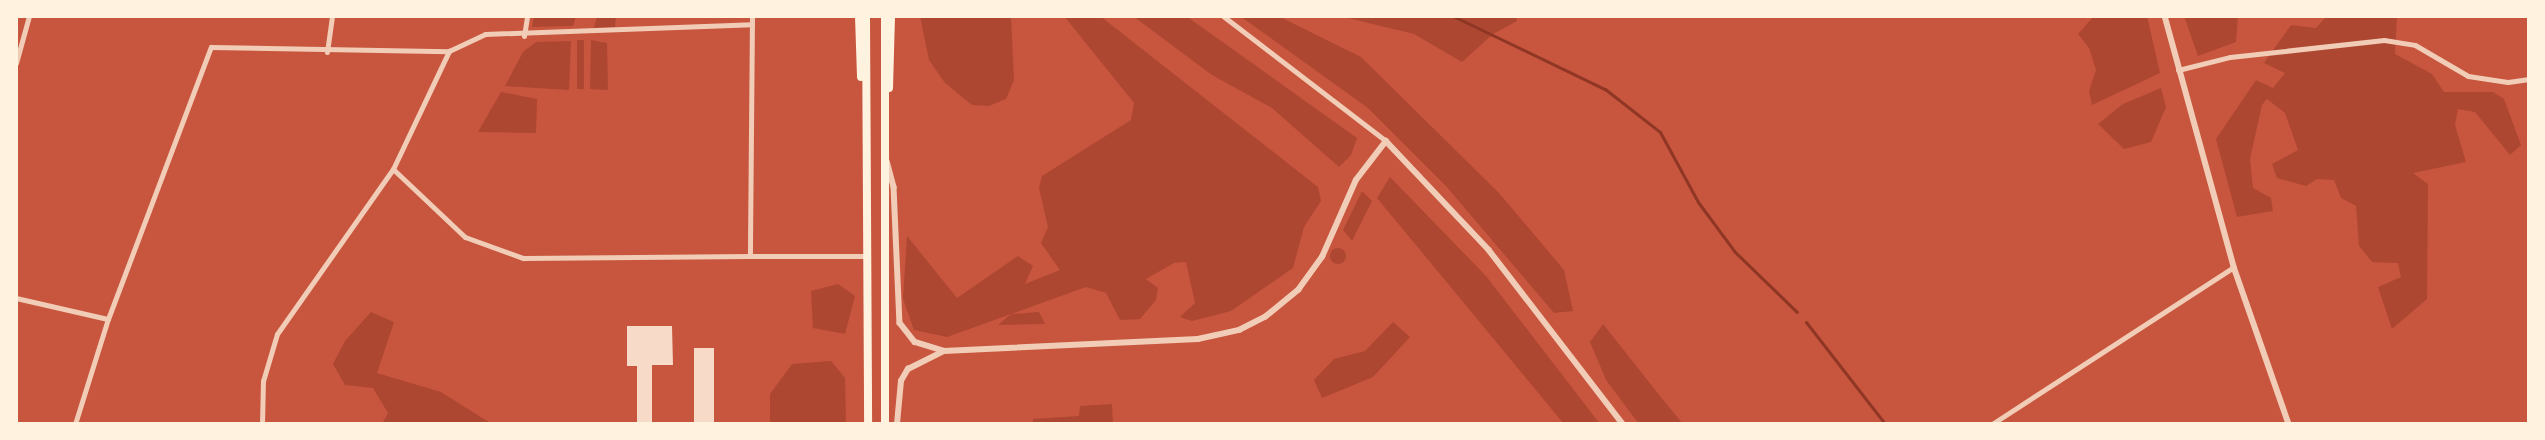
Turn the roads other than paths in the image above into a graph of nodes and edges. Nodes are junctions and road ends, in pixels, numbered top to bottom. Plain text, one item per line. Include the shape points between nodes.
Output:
1 (29, 16) edge
2 (332, 16) edge
3 (527, 16) edge
4 (752, 16) edge
5 (858, 16) edge
6 (866, 16) edge
7 (885, 16) edge
8 (892, 16) edge
9 (1223, 16) edge
10 (2165, 16) edge
11 (752, 24) junction
12 (524, 36) junction
13 (448, 51) junction
14 (327, 52) junction
15 (16, 63) edge
16 (2178, 70) junction
17 (2529, 79) edge
18 (866, 126) junction
19 (1386, 141) junction
20 (884, 147) junction
21 (393, 169) junction
22 (750, 256) junction
23 (867, 256) junction
24 (2234, 268) junction
25 (16, 298) edge
26 (108, 319) junction
27 (944, 351) junction
28 (75, 424) edge
29 (262, 424) edge
30 (868, 424) edge
31 (885, 424) edge
32 (897, 424) edge
33 (1623, 424) edge
34 (1992, 424) edge
35 (2289, 424) edge

1 - 15 street
2 - 14 street
3 - 12 street
4 - 11 street
5 - 18 main road
6 - 18 main road
7 - 20 main road
8 - 20 main road
9 - 19 street
10 - 16 street
11 - 12 street
11 - 22 street
12 - 13 street via 485,34
13 - 14 street
13 - 21 street
14 - 26 street via 211,46
16 - 17 street via 2230,57 2384,40 2415,45 2468,76 2508,82
16 - 24 street
18 - 23 main road
19 - 27 street via 1356,180 1322,258 1298,290 1265,317 1239,330 1198,339
19 - 33 street via 1495,258
20 - 27 street via 894,187 900,322 915,342
20 - 31 main road
21 - 22 street via 465,237 523,258
21 - 29 street via 277,334 263,381
22 - 23 street
23 - 30 main road
24 - 34 street
24 - 35 street
25 - 26 street
26 - 28 street
27 - 32 street via 908,369 901,381

